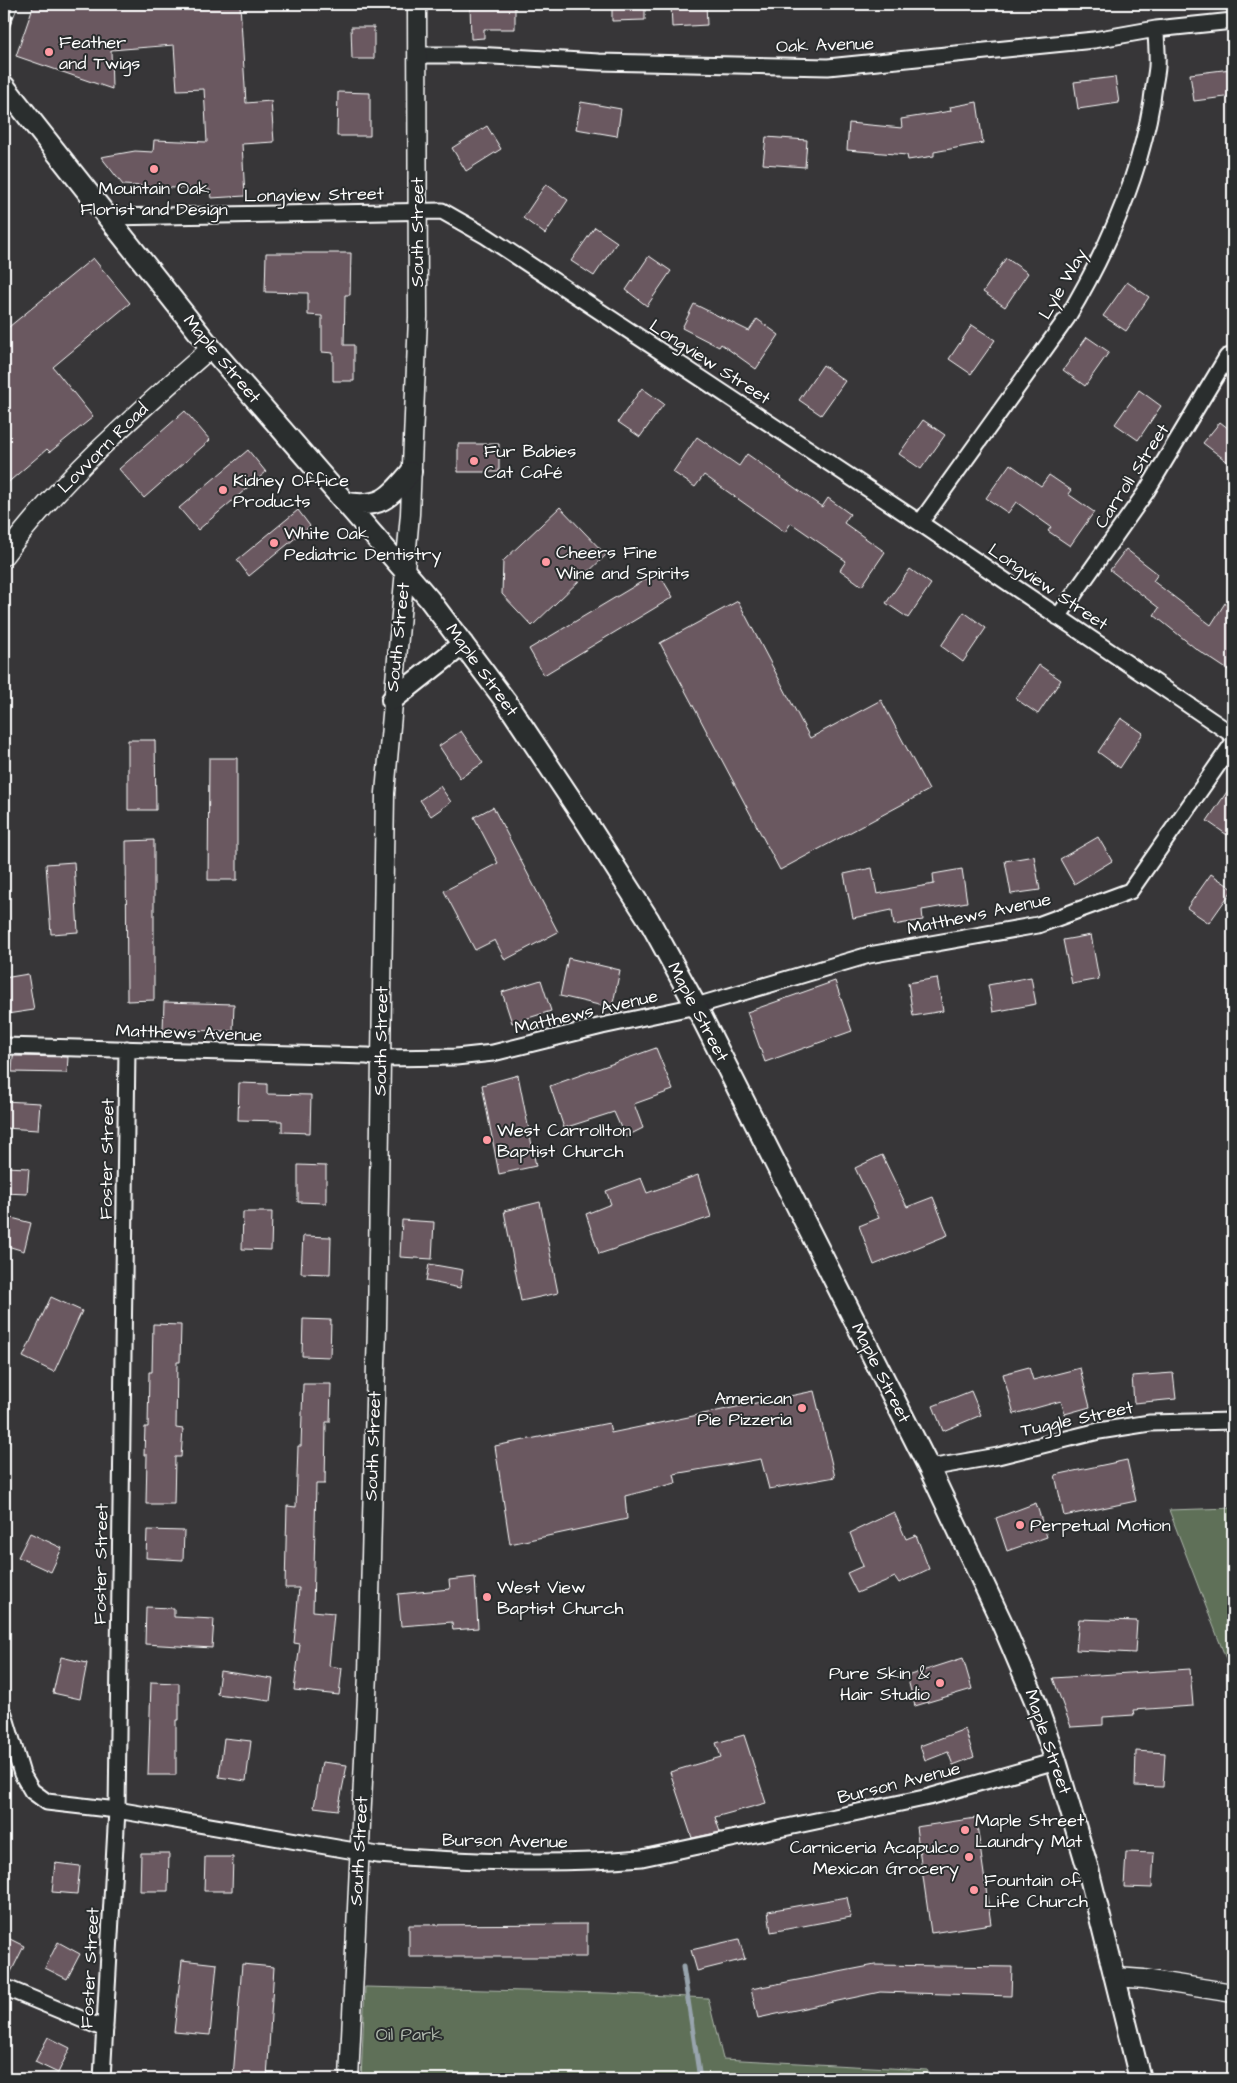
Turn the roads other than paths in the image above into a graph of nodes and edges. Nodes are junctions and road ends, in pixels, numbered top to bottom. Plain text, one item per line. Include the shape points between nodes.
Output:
1 (417, 4) edge
2 (1233, 21) edge
3 (1156, 29) junction
4 (417, 55) junction
5 (4, 86) edge
6 (417, 212) junction
7 (107, 217) junction
8 (211, 348) junction
9 (1233, 355) edge
10 (411, 472) junction
11 (346, 504) junction
12 (920, 523) junction
13 (4, 556) edge
14 (405, 572) junction
15 (1058, 617) junction
16 (463, 644) junction
17 (392, 700) junction
18 (1233, 735) edge
19 (1233, 743) edge
20 (696, 1006) junction
21 (4, 1046) edge
22 (127, 1049) junction
23 (381, 1058) junction
24 (1233, 1421) edge
25 (930, 1468) junction
26 (4, 1714) edge
27 (1056, 1761) junction
28 (117, 1810) junction
29 (359, 1851) junction
30 (1116, 1977) junction
31 (4, 1987) edge
32 (1233, 1992) edge
33 (105, 2029) junction
34 (102, 2079) edge
35 (349, 2079) edge
36 (1140, 2079) edge

1 - 4 street, South Street
2 - 3 street, Oak Avenue
3 - 4 street, Oak Avenue via 1094,40 828,67
3 - 12 street, Lyle Way via 1157,67 1149,117 1137,166 1111,237 1067,318
4 - 6 street, South Street
5 - 7 main road, Maple Street
6 - 7 street, Longview Street
6 - 10 street, South Street via 418,317
6 - 12 street, Longview Street via 442,212 486,236
7 - 8 main road, Maple Street
8 - 11 main road, Maple Street
8 - 13 street, Lovvorn Road via 144,407 61,488
9 - 15 street, Carroll Street via 1227,357 1146,492
10 - 11 main road via 384,501
10 - 14 street, South Street
11 - 14 main road, Maple Street
12 - 15 street, Longview Street
14 - 16 main road, Maple Street
14 - 17 street, South Street
15 - 18 street, Longview Street
16 - 17 main road
16 - 20 main road, Maple Street via 507,703 643,909
17 - 23 street, South Street via 385,793
19 - 20 street, Matthews Avenue via 1130,891 1038,925 869,955
20 - 23 street, Matthews Avenue via 493,1053
20 - 25 main road, Maple Street
21 - 22 street, Matthews Avenue
22 - 23 street, Matthews Avenue
22 - 28 street, Foster Street
23 - 29 street, South Street via 368,1674
24 - 25 street, Tuggle Street via 1150,1423 1099,1430 998,1456
25 - 27 main road, Maple Street via 1002,1623
26 - 28 street, Burson Avenue via 22,1774 32,1791 47,1802
27 - 29 street, Burson Avenue via 930,1797 642,1858 608,1861 414,1858
27 - 30 main road, Maple Street
28 - 29 street, Burson Avenue
28 - 33 street, Foster Street
29 - 35 street, South Street
30 - 32 street via 1144,1978
30 - 36 main road, Maple Street
31 - 33 street
33 - 34 street, Foster Street

